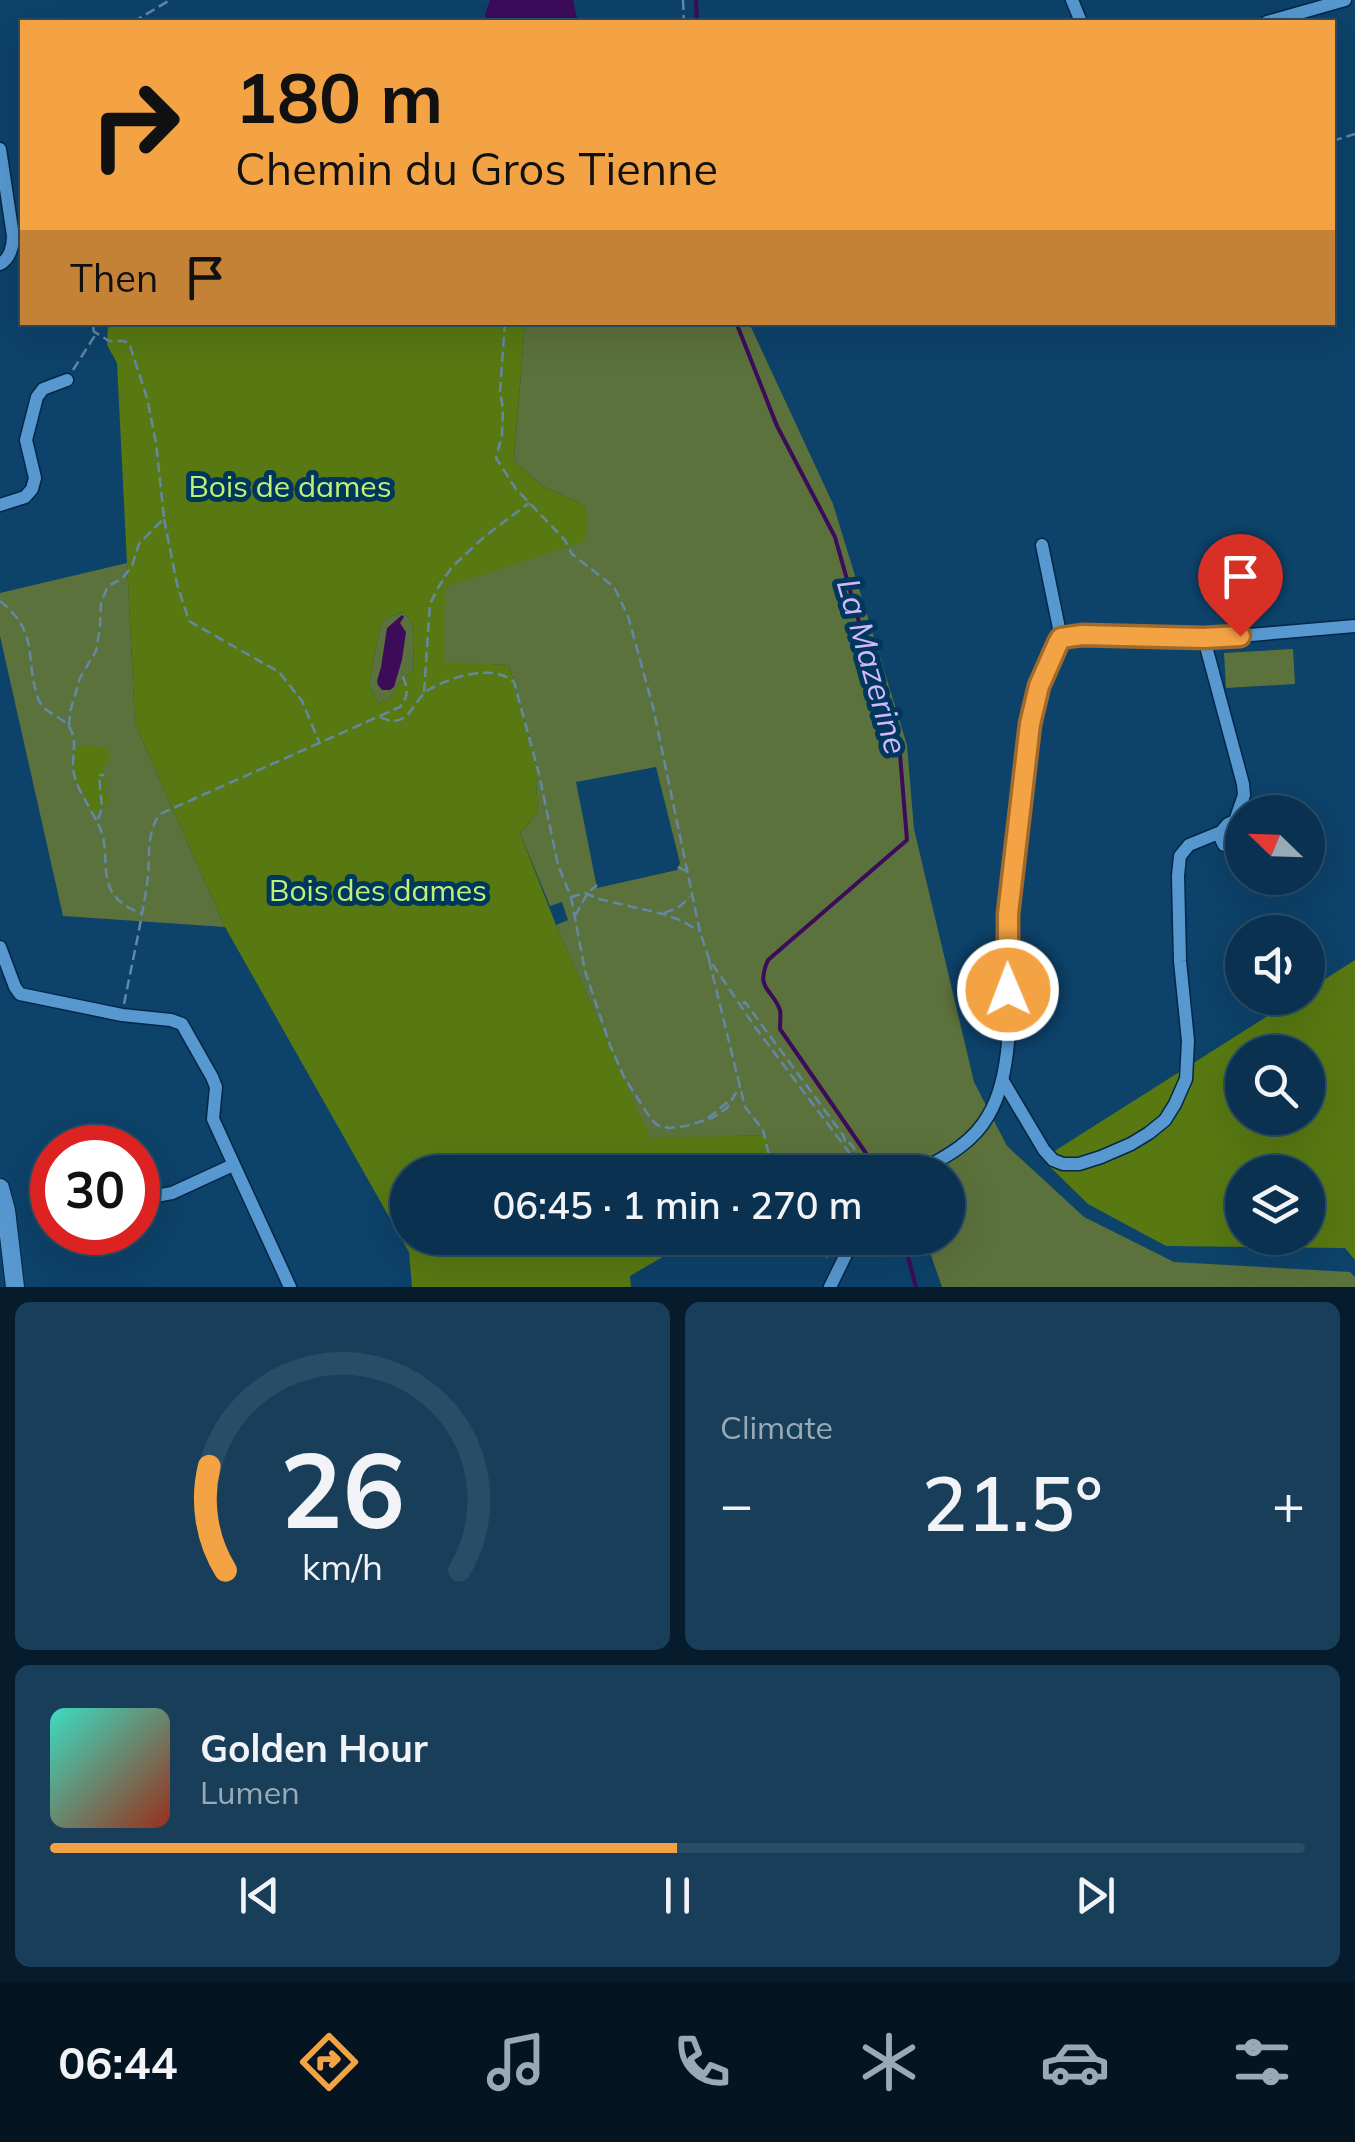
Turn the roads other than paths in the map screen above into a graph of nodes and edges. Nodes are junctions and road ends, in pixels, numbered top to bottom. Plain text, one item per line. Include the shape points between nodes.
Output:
1 (1345, 0) edge
2 (1274, 20) edge
3 (0, 149) edge
4 (10, 259) edge
5 (67, 380) road end
6 (0, 506) edge
7 (1042, 545) dead end
8 (1355, 626) edge
9 (1061, 638) junction
10 (1204, 638) junction
11 (1244, 795) edge
12 (1225, 828) edge
13 (1222, 832) junction
14 (1225, 845) edge
15 (0, 947) edge
16 (1003, 1082) junction
17 (947, 1155) edge
18 (233, 1165) junction
19 (0, 1188) edge
20 (160, 1195) edge
21 (845, 1255) edge
22 (14, 1287) edge
23 (290, 1287) edge
24 (830, 1287) edge

1 - 2 street
3 - 4 street via 13,236
5 - 6 street via 36,397 26,440 32,490
7 - 9 street
8 - 10 street
9 - 10 street
9 - 16 street via 1039,686 1019,805
10 - 11 street
12 - 13 street
13 - 14 street
13 - 16 street via 1189,845 1180,856 1186,1079 1164,1120 1131,1144 1063,1164 1044,1150
15 - 18 street via 20,994 182,1024 212,1076 213,1120
16 - 17 street via 975,1135
18 - 20 street
18 - 23 street
19 - 22 main road
21 - 24 street

